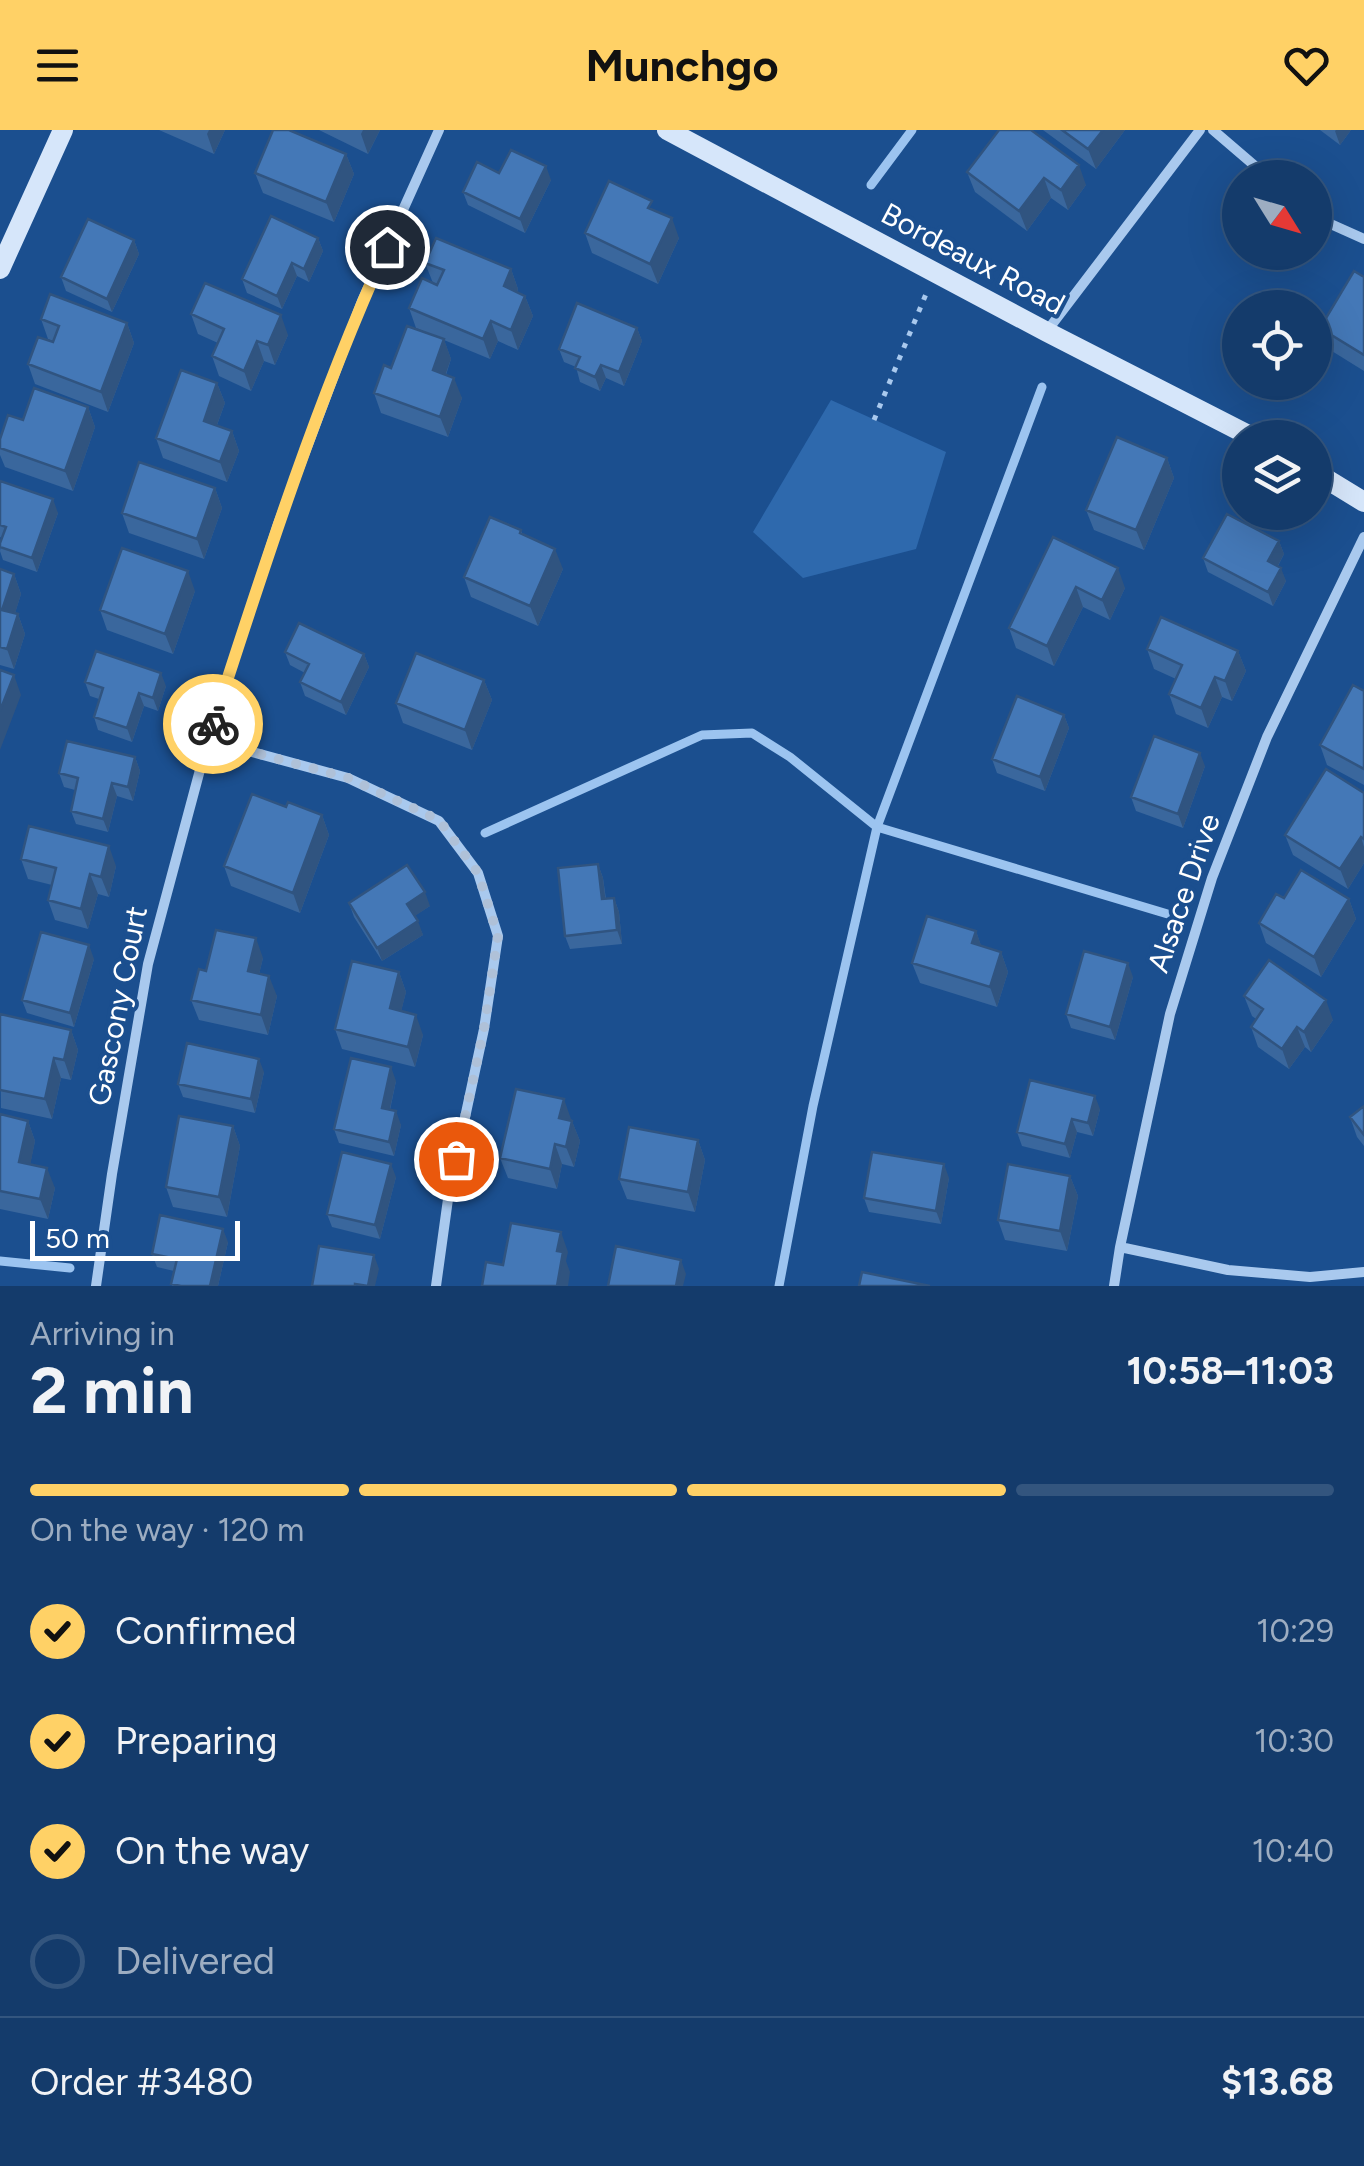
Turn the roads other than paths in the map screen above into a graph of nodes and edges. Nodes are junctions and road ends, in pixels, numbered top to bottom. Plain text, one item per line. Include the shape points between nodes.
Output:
1 (63, 130) edge
2 (439, 130) edge
3 (666, 130) edge
4 (1200, 130) edge
5 (1212, 130) edge
6 (1247, 160) edge
7 (1332, 225) edge
8 (1364, 240) edge
9 (0, 269) edge
10 (1046, 332) junction
11 (1222, 422) edge
12 (1332, 482) edge
13 (1364, 502) edge
14 (1364, 537) edge
15 (208, 740) junction
16 (1120, 1247) junction
17 (1364, 1272) edge
18 (96, 1286) edge
19 (436, 1286) edge
20 (1114, 1286) edge

1 - 9 street
2 - 15 street, Gascony Court via 362,301 278,524
3 - 10 street, Bordeaux Road
4 - 10 street
5 - 6 street
7 - 8 street
10 - 11 street, Bordeaux Road
12 - 13 street
14 - 16 street, Alsace Drive via 1267,737 1212,878 1170,1014
15 - 18 street, Gascony Court via 148,964
15 - 19 street via 348,778 439,820 478,873 498,936
16 - 17 street via 1228,1270 1310,1277
16 - 20 street, Alsace Drive

